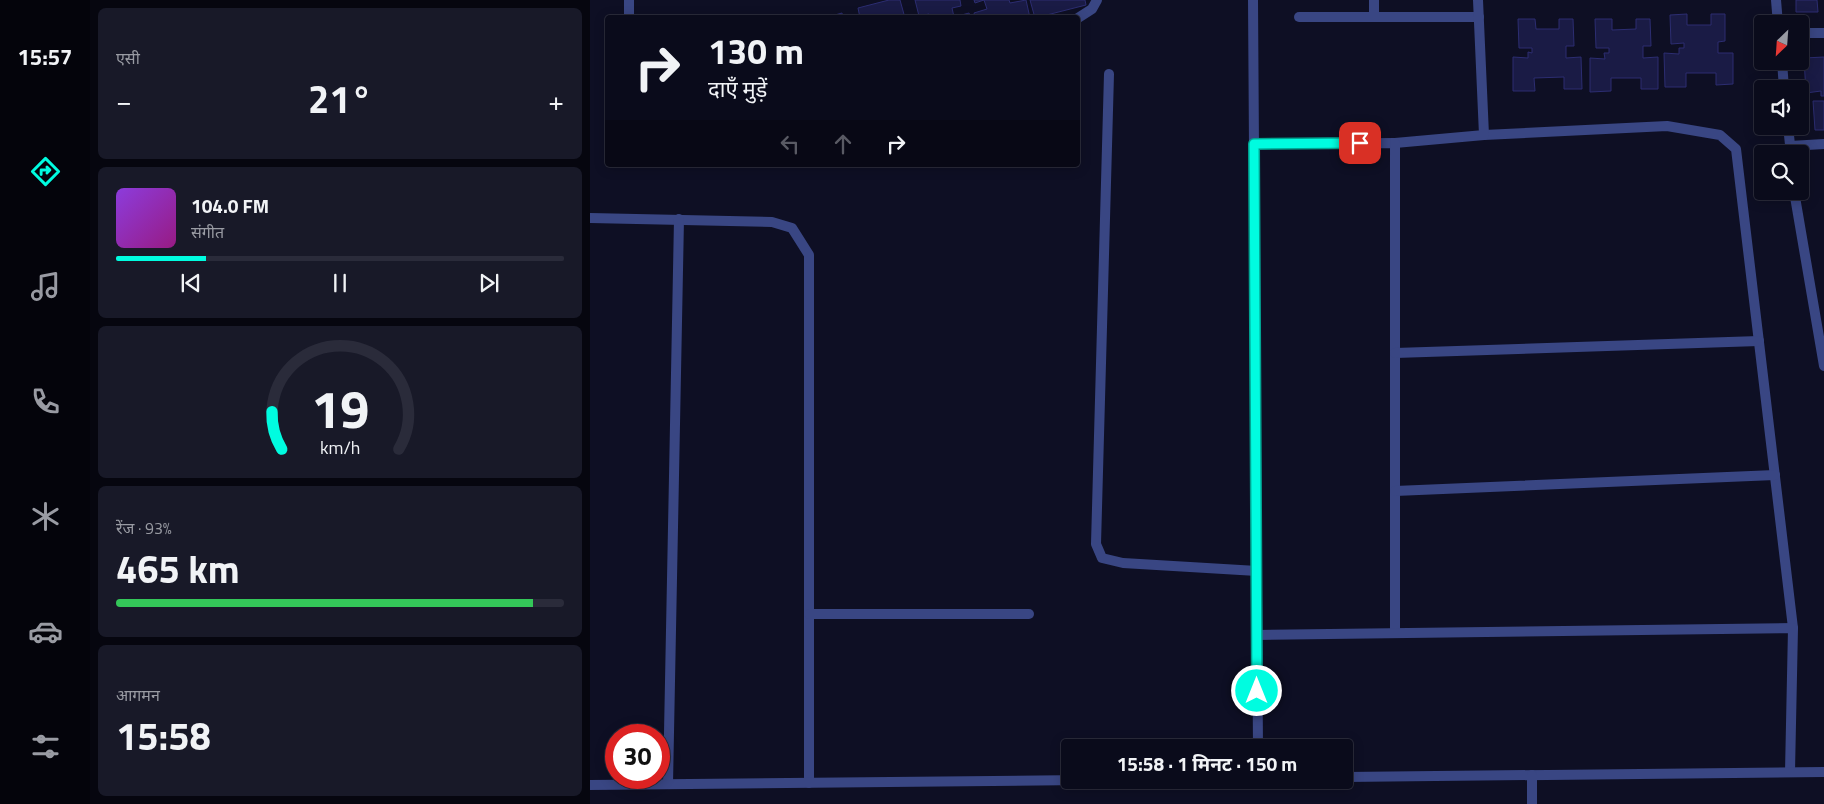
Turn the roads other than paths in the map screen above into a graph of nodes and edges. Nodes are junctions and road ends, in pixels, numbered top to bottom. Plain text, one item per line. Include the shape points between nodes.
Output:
1 (630, 0) edge
2 (1097, 0) edge
3 (1253, 0) edge
4 (1374, 0) edge
5 (1478, 0) edge
6 (1776, 0) edge
7 (629, 15) edge
8 (1777, 15) edge
9 (1479, 16) junction
10 (1080, 17) edge
11 (1299, 17) dead end
12 (1374, 17) junction
13 (1824, 33) edge
14 (1809, 34) edge
15 (1109, 74) dead end
16 (1484, 136) junction
17 (1395, 143) junction
18 (1254, 144) junction
19 (1824, 144) edge
20 (1809, 147) edge
21 (1796, 200) edge
22 (590, 218) edge
23 (679, 218) junction
24 (1759, 341) junction
25 (1395, 353) junction
26 (1824, 362) edge
27 (1775, 475) junction
28 (1395, 491) junction
29 (1257, 571) junction
30 (809, 614) junction
31 (1029, 614) dead end
32 (1793, 628) junction
33 (1395, 633) junction
34 (1257, 635) junction
35 (669, 724) edge
36 (1258, 739) edge
37 (1790, 772) junction
38 (1824, 772) edge
39 (1532, 775) junction
40 (1353, 777) edge
41 (1061, 780) edge
42 (809, 783) junction
43 (670, 784) edge
44 (590, 785) edge
45 (605, 785) edge
46 (1532, 804) edge

1 - 7 street
2 - 10 street via 1092,9
3 - 18 street
4 - 12 street
5 - 9 street
6 - 8 street
9 - 12 street
9 - 16 street
11 - 12 street
13 - 14 street
15 - 29 street via 1096,544 1102,558 1123,563
16 - 17 street
16 - 24 street via 1667,126 1720,135 1736,150
17 - 18 street
17 - 25 street
18 - 29 street
19 - 20 street
21 - 26 street
22 - 23 street
23 - 30 street via 772,222 792,228 810,255
23 - 35 street
24 - 25 street
24 - 27 street
25 - 28 street
27 - 28 street
27 - 32 street
28 - 33 street
29 - 34 street
30 - 31 street
30 - 42 street
32 - 33 street
32 - 37 street
33 - 34 street
34 - 36 street
37 - 38 street
37 - 39 street
39 - 40 street
39 - 46 street
41 - 42 street
42 - 43 street
44 - 45 street

